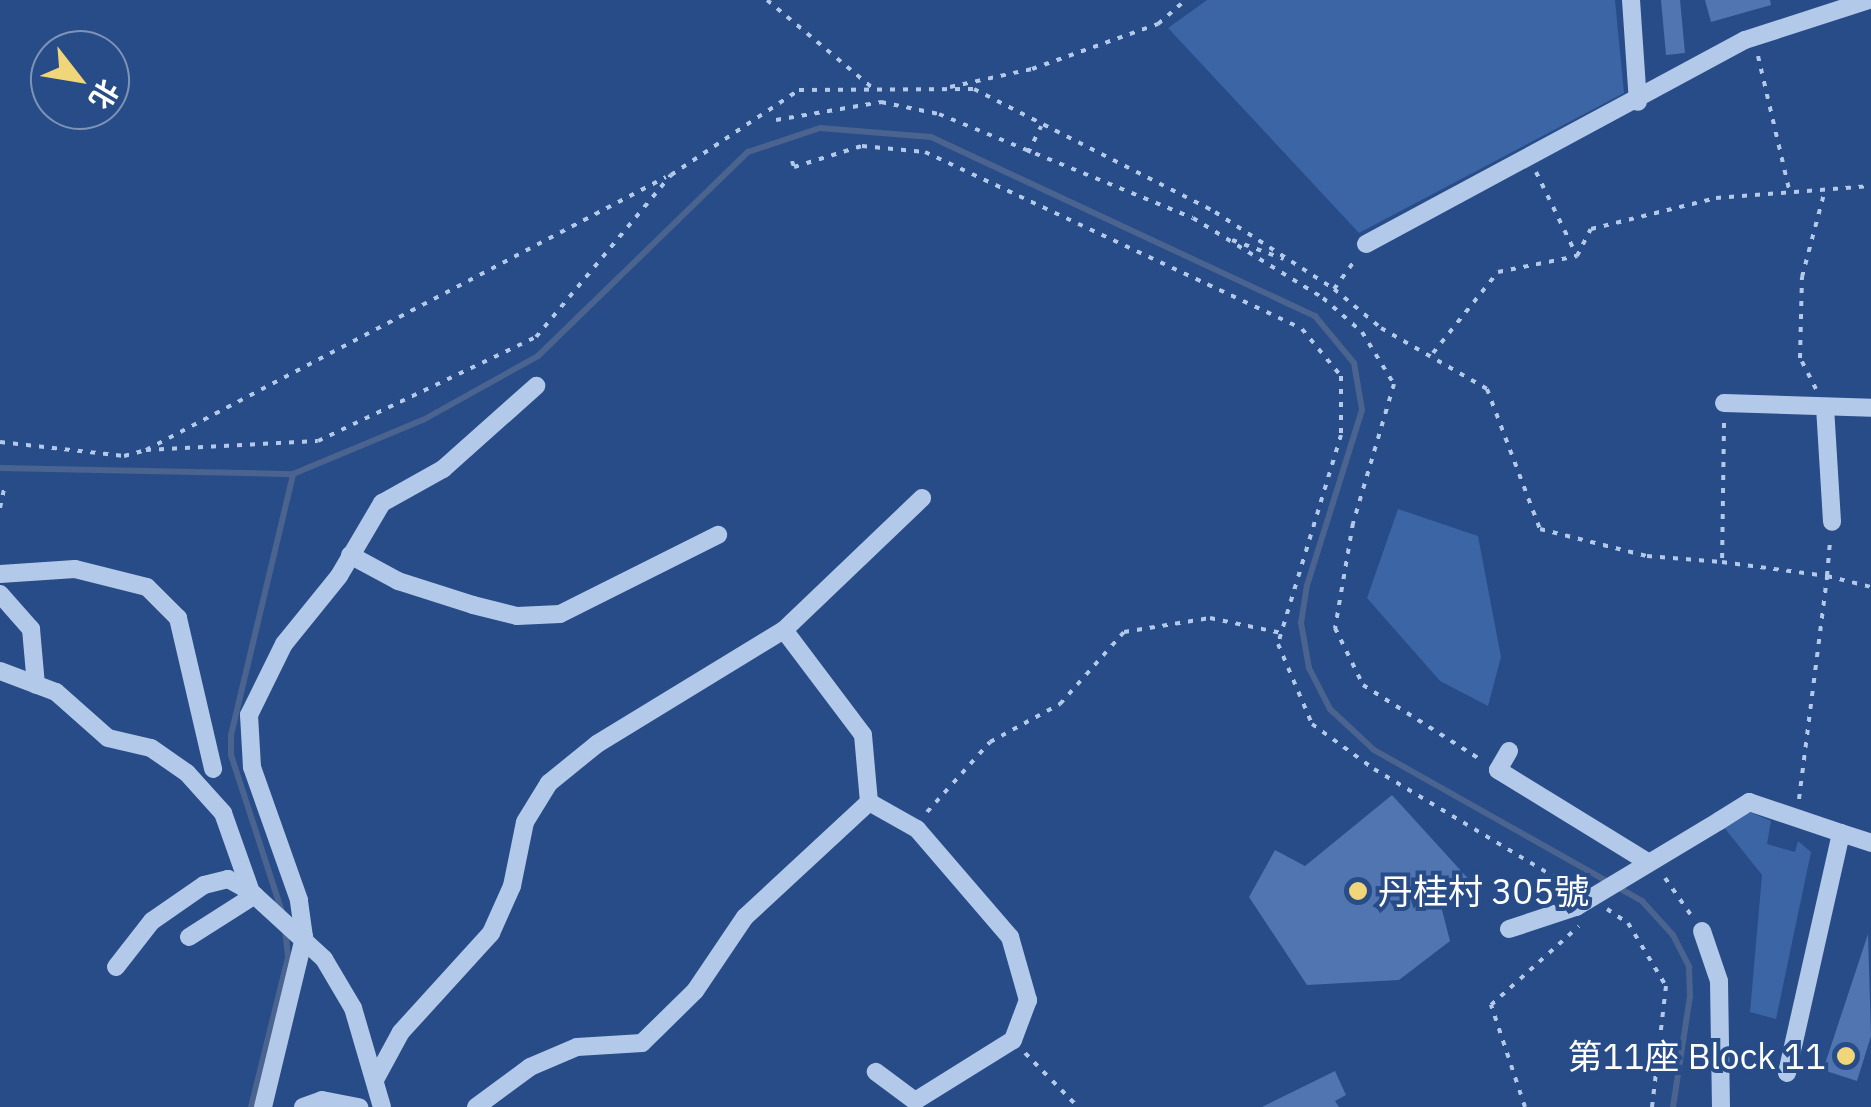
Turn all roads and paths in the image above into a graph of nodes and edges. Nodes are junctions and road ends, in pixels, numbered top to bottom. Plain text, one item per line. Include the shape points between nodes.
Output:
1 (767, 0) edge
2 (1186, 0) edge
3 (1631, 0) edge
4 (1867, 0) edge
5 (1800, 9) edge
6 (1871, 18) edge
7 (1753, 37) junction
8 (874, 89) junction
9 (940, 89) junction
10 (1638, 102) junction
11 (776, 120) dead end
12 (1041, 124) junction
13 (1028, 153) junction
14 (1528, 154) junction
15 (792, 161) dead end
16 (671, 174) junction
17 (1871, 186) edge
18 (1825, 190) junction
19 (1790, 193) junction
20 (1220, 235) junction
21 (1366, 244) joint
22 (1577, 256) junction
23 (1294, 262) junction
24 (1334, 289) junction
25 (1433, 354) junction
26 (536, 386) dead end
27 (1724, 403) joint
28 (1825, 406) junction
29 (1871, 408) edge
30 (0, 440) edge
31 (146, 450) junction
32 (4, 489) dead end
33 (922, 498) dead end
34 (0, 508) edge
35 (1832, 522) joint
36 (718, 535) dead end
37 (350, 555) junction
38 (1722, 562) junction
39 (0, 574) edge
40 (1827, 576) junction
41 (1871, 587) edge
42 (0, 594) edge
43 (784, 630) junction
44 (1281, 634) junction
45 (0, 671) edge
46 (36, 684) junction
47 (1508, 751) dead end
48 (1378, 760) dead end
49 (1374, 769) junction
50 (213, 770) dead end
51 (1498, 770) junction
52 (869, 802) junction
53 (1796, 818) junction
54 (917, 829) junction
55 (1842, 833) junction
56 (1871, 843) edge
57 (1646, 861) junction
58 (253, 893) junction
59 (1583, 902) junction
60 (1509, 929) dead end
61 (1702, 931) joint
62 (301, 934) junction
63 (189, 937) dead end
64 (116, 967) dead end
65 (1795, 1038) junction
66 (1013, 1040) junction
67 (876, 1072) dead end
68 (1718, 1072) junction
69 (1788, 1073) dead end
70 (376, 1078) junction
71 (263, 1107) edge
72 (303, 1107) edge
73 (359, 1107) edge
74 (382, 1107) edge
75 (476, 1107) edge
76 (1078, 1107) edge
77 (1525, 1107) edge
78 (1652, 1107) edge
79 (1721, 1107) edge

1 - 8 path
2 - 9 path via 1158,24 1032,69
3 - 10 street
4 - 5 street
4 - 6 street
5 - 7 street
7 - 10 street
7 - 19 path
8 - 9 path
8 - 16 path via 798,90
9 - 12 path via 974,89
10 - 14 street
11 - 13 path via 881,102 939,114
12 - 13 path
12 - 23 path via 1215,212
13 - 20 path
14 - 21 street
14 - 22 path
15 - 44 path via 794,167 862,146 926,152 1302,329 1341,376 1341,436
16 - 31 path
16 - 31 path via 536,337 318,442
17 - 18 path
18 - 19 path
18 - 28 path via 1802,276 1800,358
19 - 22 path via 1716,198 1591,229
20 - 23 path
20 - 51 path via 1323,298 1362,332 1394,384 1340,572 1335,628 1363,684 1400,718
21 - 24 path
22 - 25 path via 1498,272
23 - 24 path
24 - 25 path via 1382,328
25 - 38 path via 1487,390 1540,529 1648,556
26 - 37 street via 443,469 382,503
27 - 28 street
27 - 38 path
28 - 29 street
28 - 35 street
30 - 31 path via 124,456
32 - 34 path
33 - 43 street
35 - 40 path
36 - 37 street via 560,614 517,616 473,605 398,581
37 - 62 street via 284,644 249,715 252,768 299,900
38 - 40 path
39 - 50 street via 75,569 147,587 178,618
40 - 41 path
40 - 53 path
42 - 46 street via 30,629
43 - 52 street via 863,735
43 - 70 street via 597,744 549,783 525,822 512,886 492,934 401,1032
44 - 49 path via 1278,644 1312,724
44 - 54 path via 1210,618 1124,632 1060,704 990,742
45 - 46 street
46 - 58 street via 56,692 108,738 151,748 187,773 223,813
47 - 51 street
48 - 49 path
49 - 59 path
51 - 57 street
52 - 54 street
52 - 75 street via 745,917 695,991 642,1044 577,1046 530,1067
53 - 55 street
53 - 57 street, bridge via 1749,802
54 - 66 street via 1010,937 1028,1000
55 - 56 street
55 - 65 street
57 - 59 street, bridge
57 - 61 path
58 - 62 street
58 - 63 street
58 - 64 street via 228,879 204,885 152,921
59 - 60 street
59 - 77 path via 1579,930 1491,1006
59 - 78 path via 1628,923 1666,986
61 - 68 street via 1719,981
62 - 70 street via 353,1008
62 - 71 street
65 - 68 path
65 - 69 street
66 - 67 street via 915,1101
66 - 76 path
68 - 79 street
70 - 74 street
72 - 73 street via 322,1100

